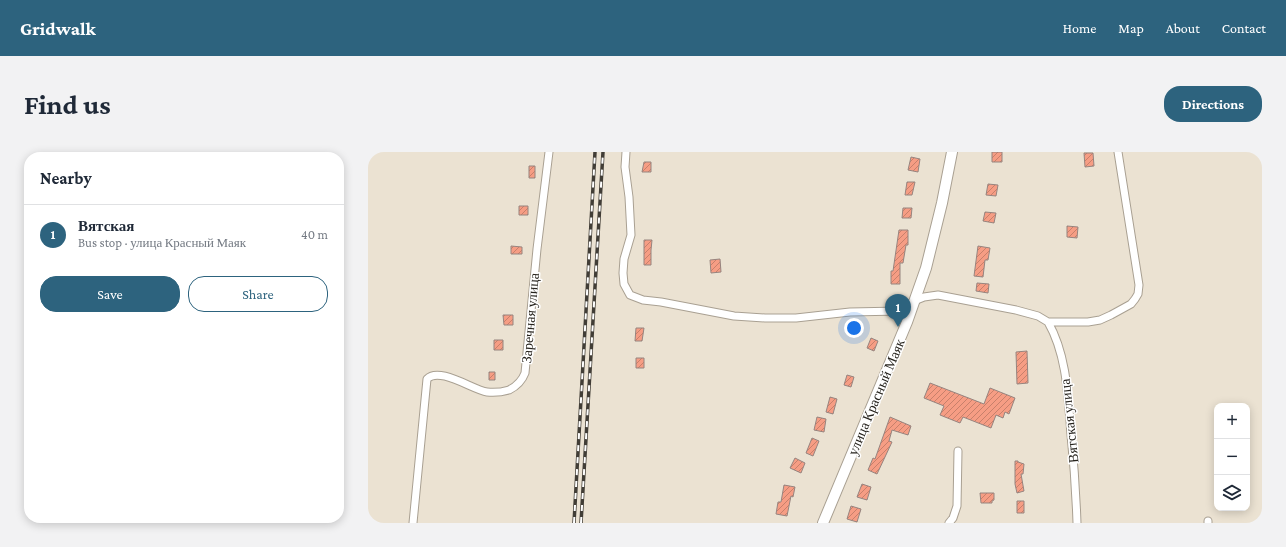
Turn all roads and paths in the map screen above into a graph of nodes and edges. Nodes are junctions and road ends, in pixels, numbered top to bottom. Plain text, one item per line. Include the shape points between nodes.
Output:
1 (549, 152) edge
2 (626, 152) edge
3 (952, 152) edge
4 (1118, 152) edge
5 (914, 302) junction
6 (1048, 322) junction
7 (958, 451) dead end
8 (413, 523) edge
9 (823, 523) edge
10 (949, 523) edge
11 (1077, 523) edge

1 - 8 street, Заречная улица via 526,372 519,384 497,393 483,391 441,375 431,376 427,380
2 - 5 street via 631,235 623,273 624,284 630,296 734,316 765,318 900,311
3 - 5 street, улица Красный Маяк via 926,268
4 - 6 street via 1139,285 1138,294 1128,306 1100,320
5 - 6 street via 938,296 1016,310 1038,316
5 - 9 street, улица Красный Маяк
6 - 11 street, Вятская улица via 1055,333 1065,376
7 - 10 street via 957,506

